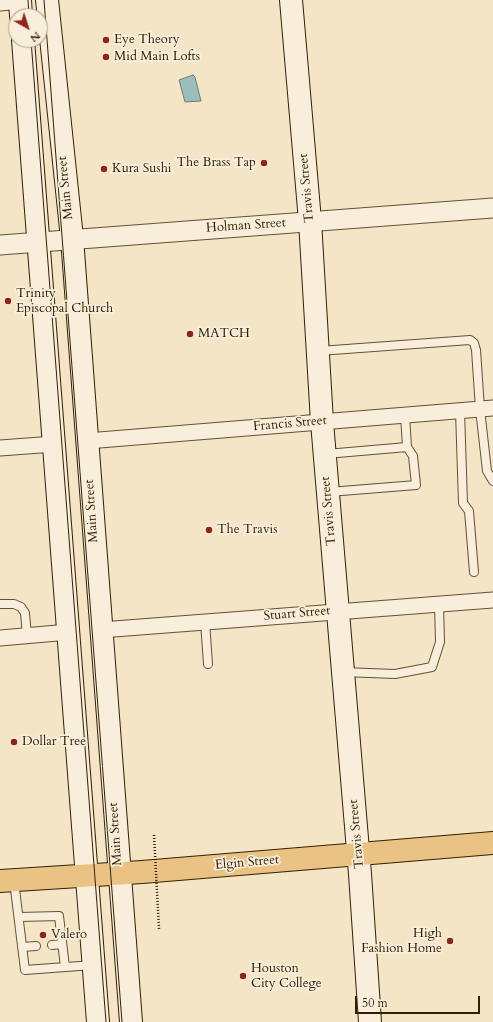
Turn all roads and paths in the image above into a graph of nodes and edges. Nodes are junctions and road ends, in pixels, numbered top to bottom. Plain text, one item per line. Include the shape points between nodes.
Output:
1 (47, 0) edge
2 (291, 0) edge
3 (24, 48) edge
4 (493, 208) edge
5 (310, 221) junction
6 (72, 238) junction
7 (39, 241) junction
8 (0, 245) edge
9 (318, 352) junction
10 (487, 409) edge
11 (460, 411) junction
12 (405, 415) junction
13 (322, 422) junction
14 (87, 441) junction
15 (54, 444) junction
16 (407, 447) junction
17 (0, 448) edge
18 (325, 454) junction
19 (493, 481) edge
20 (328, 492) junction
21 (474, 572) dead end
22 (493, 600) edge
23 (0, 604) edge
24 (438, 604) junction
25 (338, 611) junction
26 (205, 622) junction
27 (101, 630) junction
28 (69, 632) junction
29 (27, 636) junction
30 (0, 638) edge
31 (208, 664) dead end
32 (343, 672) junction
33 (154, 835) dead end
34 (493, 843) edge
35 (358, 854) junction
36 (119, 873) junction
37 (87, 876) junction
38 (7, 881) edge
39 (19, 917) junction
40 (159, 929) dead end
41 (62, 944) junction
42 (52, 945) dead end
43 (36, 946) dead end
44 (22, 947) junction
45 (94, 965) junction
46 (65, 967) junction
47 (98, 1022) edge
48 (131, 1022) edge
49 (370, 1022) edge

1 - 6 main road, Main Street
2 - 5 main road, Travis Street
3 - 7 main road
4 - 5 street, Holman Street
5 - 6 street, Holman Street
5 - 9 main road, Travis Street
6 - 7 street, Holman Street
6 - 14 main road, Main Street
7 - 8 street, Holman Street
7 - 15 main road
9 - 10 lane via 470,340 476,350
9 - 13 main road, Travis Street
10 - 11 street, Francis Street
10 - 19 lane via 488,471
11 - 12 street, Francis Street
11 - 21 lane via 463,503 469,511
12 - 13 street, Francis Street
12 - 16 lane
13 - 14 street, Francis Street
13 - 18 main road, Travis Street
14 - 27 main road, Main Street
15 - 17 street
15 - 28 main road
16 - 18 lane
16 - 20 lane via 413,456 416,485
18 - 20 main road, Travis Street
20 - 25 main road, Travis Street
22 - 24 street, Stuart Street
23 - 29 lane via 21,607 25,613
24 - 25 street, Stuart Street
24 - 32 lane via 440,642 432,667 395,674
25 - 26 street, Stuart Street
25 - 32 main road, Travis Street
26 - 27 street, Stuart Street
26 - 31 lane
27 - 36 main road, Main Street
28 - 29 street
28 - 37 main road
29 - 30 street
32 - 35 main road, Travis Street
33 - 40 path, bridge
34 - 35 main road, Elgin Street
35 - 36 main road, Elgin Street
35 - 49 main road, Travis Street
36 - 37 main road, Elgin Street
36 - 48 main road, Main Street
37 - 38 main road, Elgin Street
37 - 45 main road
38 - 39 lane
39 - 41 lane via 59,916
39 - 44 lane
41 - 42 lane
41 - 46 lane
43 - 44 lane
44 - 46 lane via 25,970
45 - 46 lane
45 - 47 main road

